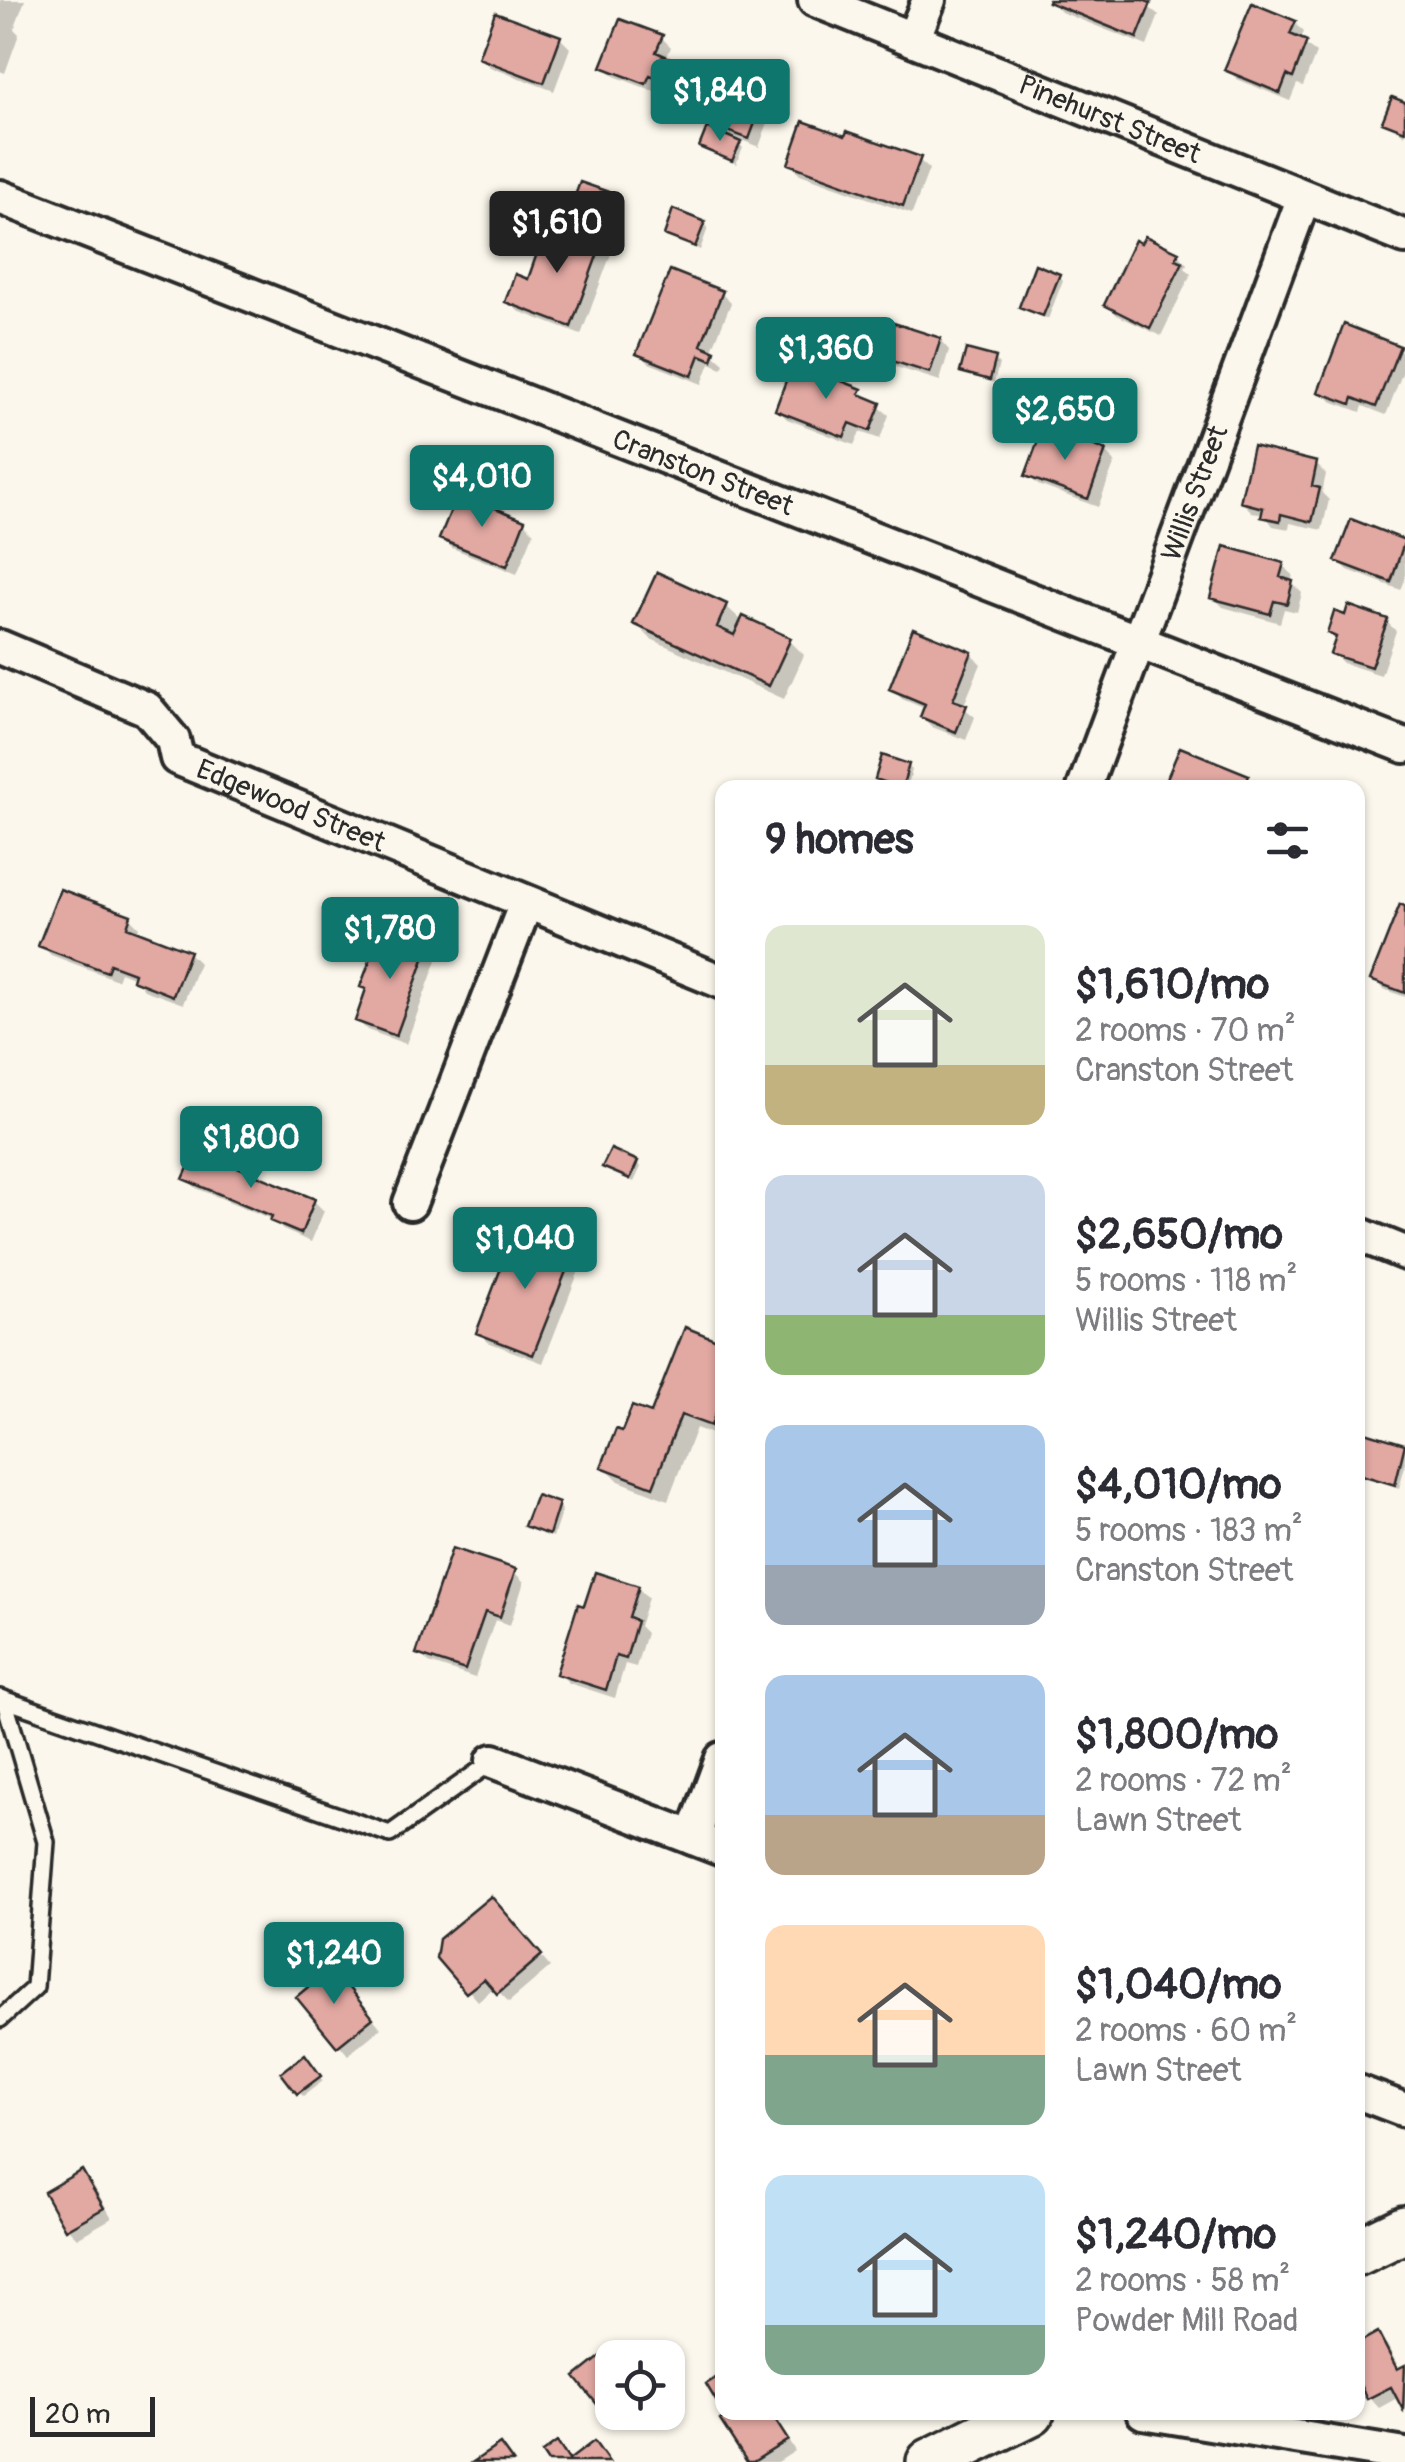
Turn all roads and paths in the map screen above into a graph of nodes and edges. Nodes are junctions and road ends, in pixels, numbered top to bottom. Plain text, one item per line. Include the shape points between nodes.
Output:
1 (815, 0) edge
2 (928, 0) edge
3 (913, 39) junction
4 (0, 196) edge
5 (1304, 196) junction
6 (1405, 237) edge
7 (1138, 641) junction
8 (0, 646) edge
9 (1405, 746) edge
10 (1087, 780) edge
11 (526, 902) junction
12 (715, 979) edge
13 (410, 1203) dead end
14 (1365, 1237) edge
15 (1405, 1253) edge
16 (2, 1699) edge
17 (493, 1761) joint
18 (715, 1802) edge
19 (708, 1844) edge
20 (0, 2019) edge
21 (1365, 2095) edge
22 (1405, 2110) edge
23 (1405, 2229) edge
24 (1365, 2249) edge
25 (1014, 2420) edge
26 (1192, 2420) edge
27 (1405, 2455) edge
28 (930, 2462) edge

1 - 3 street, Pinehurst Street
2 - 3 street
3 - 5 street, Pinehurst Street
4 - 7 street, Cranston Street
5 - 6 street, Pinehurst Street
5 - 7 street, Willis Street
7 - 9 street, Cranston Street
7 - 10 street, Willis Street
8 - 11 street, Edgewood Street via 147,708 174,740 177,758
11 - 12 street, Edgewood Street
11 - 13 street
14 - 15 street
16 - 17 lane via 390,1834
16 - 20 lane via 46,1842 35,1988
17 - 19 street
18 - 19 street
21 - 22 street
23 - 24 main road
25 - 28 main road
26 - 27 street

